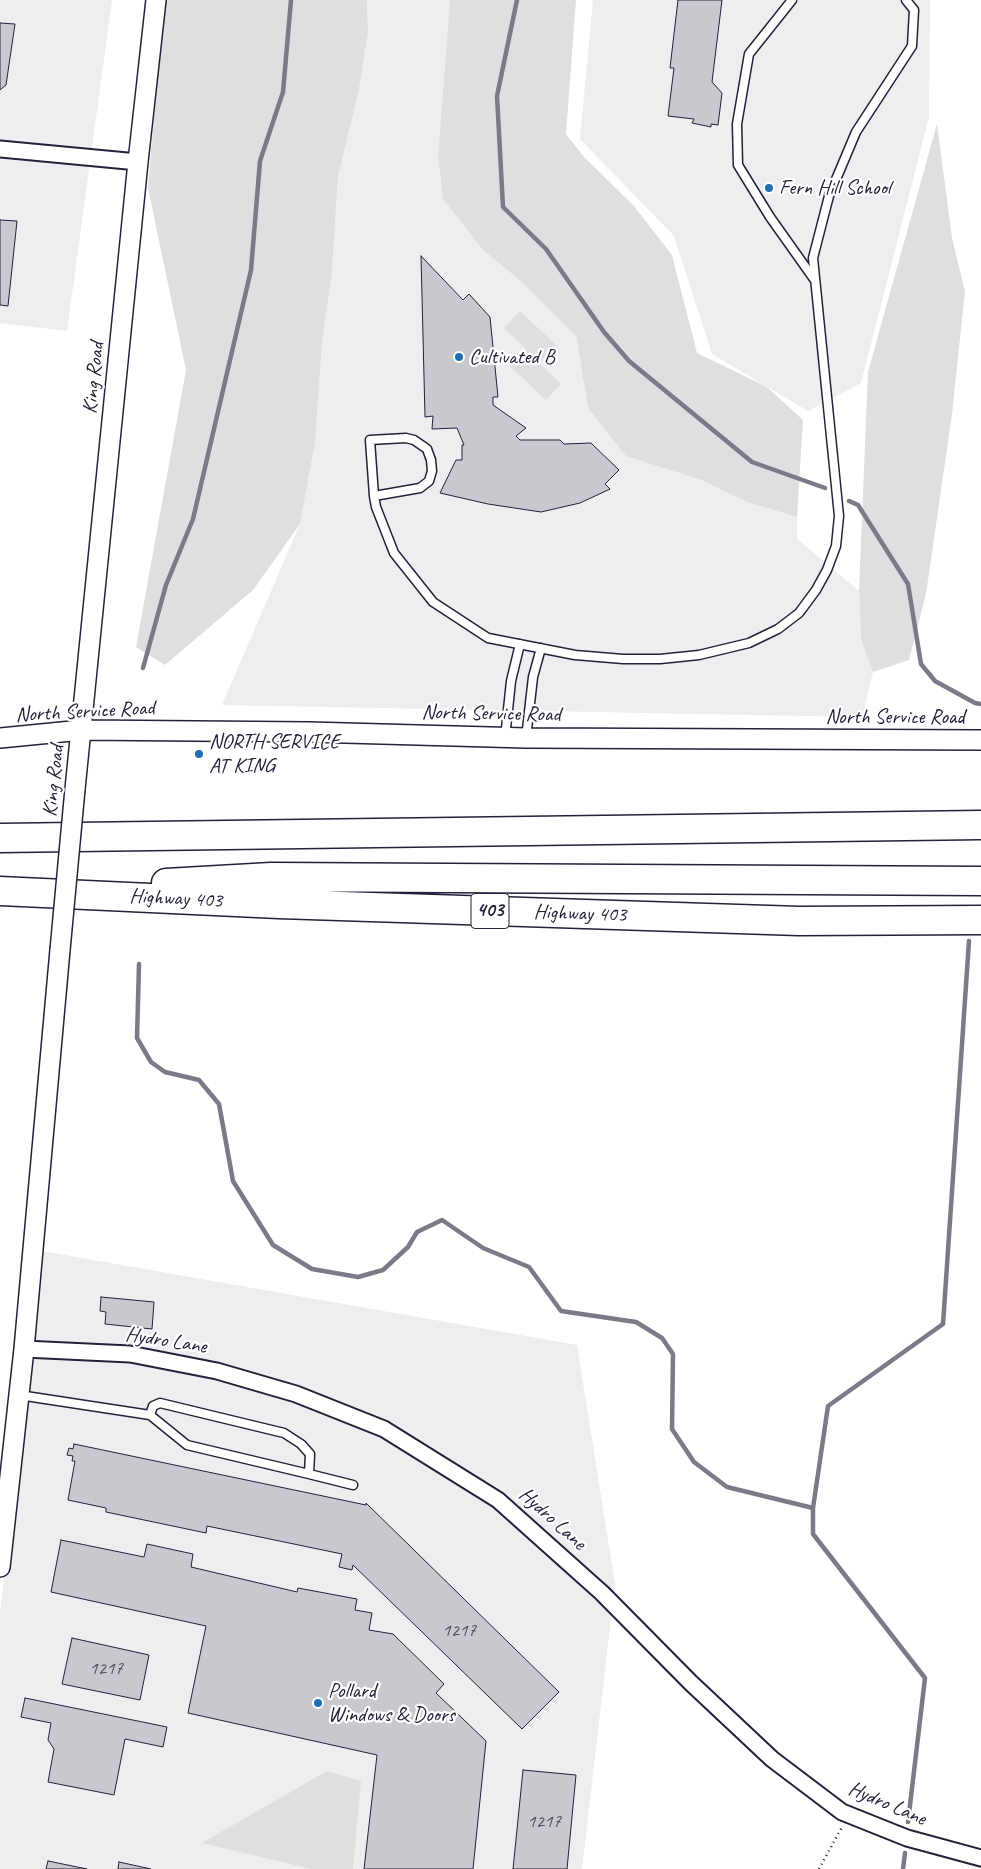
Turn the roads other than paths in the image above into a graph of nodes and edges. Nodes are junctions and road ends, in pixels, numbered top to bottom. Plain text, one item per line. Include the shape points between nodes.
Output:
1 (156, 0) edge
2 (792, 0) edge
3 (906, 0) edge
4 (0, 150) edge
5 (138, 162) junction
6 (816, 281) junction
7 (374, 496) junction
8 (520, 644) junction
9 (541, 648) junction
10 (82, 730) junction
11 (0, 738) edge
12 (505, 738) junction
13 (526, 738) junction
14 (981, 740) edge
15 (981, 825) edge
16 (0, 838) edge
17 (981, 881) edge
18 (0, 891) edge
19 (981, 920) edge
20 (24, 1349) junction
21 (19, 1395) junction
22 (150, 1415) junction
23 (309, 1474) junction
24 (353, 1485) dead end
25 (0, 1567) edge
26 (981, 1858) edge

1 - 5 street, King Road
2 - 6 lane via 749,54 737,124 738,165
3 - 6 lane via 914,10 912,46 856,132 829,196 813,258
4 - 5 street
5 - 10 street, King Road
6 - 9 lane via 838,516 836,546 828,570 799,613 778,630 749,643 699,655 623,659
7 - 7 lane via 420,488 429,481 432,460 428,449 406,438 370,440
7 - 8 lane via 394,553 433,602 488,638
8 - 9 lane
8 - 12 lane via 511,682
9 - 13 lane via 532,677
10 - 11 street, North Service Road
10 - 12 street, North Service Road
10 - 20 street, King Road, bridge
12 - 13 street, North Service Road
13 - 14 street, North Service Road
15 - 16 highway
17 - 18 highway via 272,878
18 - 19 highway, Highway 403 / 403 via 789,921
20 - 21 street, King Road
20 - 26 street, Hydro Lane via 130,1354 217,1371 296,1394 384,1430 498,1500 602,1593 690,1683 772,1759 842,1812 908,1838
21 - 22 lane
21 - 25 street, King Road
22 - 23 lane via 187,1445
22 - 23 lane via 153,1406 160,1403 284,1433 310,1454
23 - 24 lane

